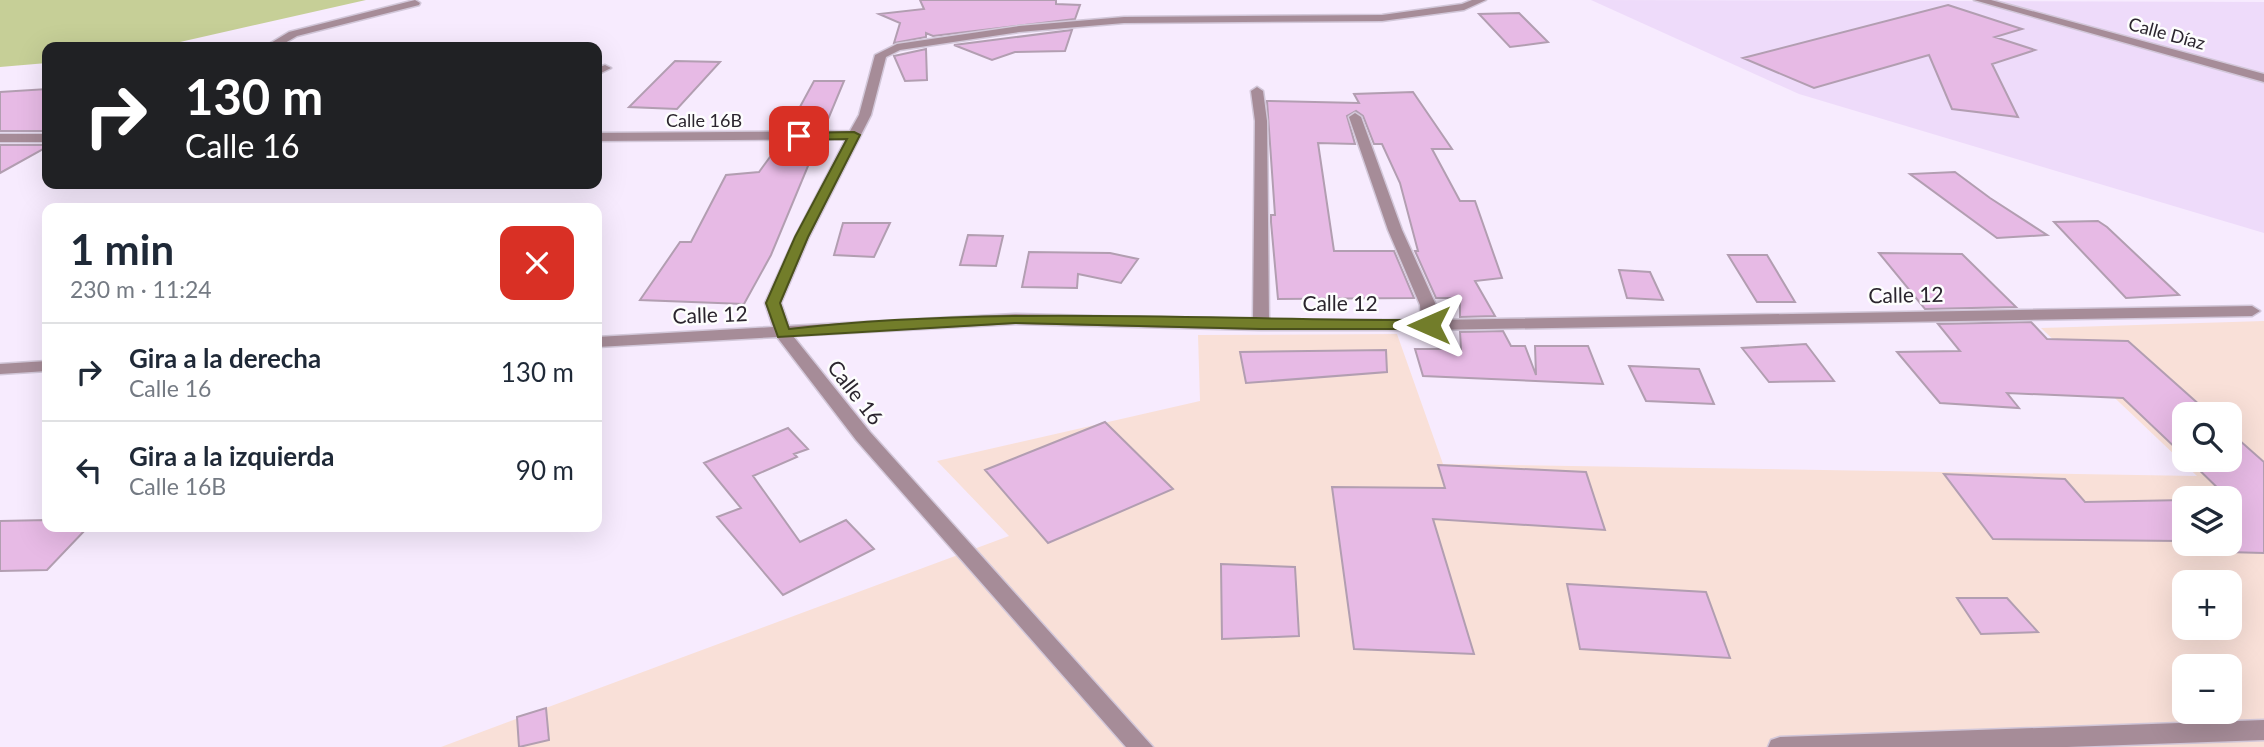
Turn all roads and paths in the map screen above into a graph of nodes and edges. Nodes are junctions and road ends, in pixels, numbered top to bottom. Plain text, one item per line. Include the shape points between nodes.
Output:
1 (1481, 0) edge
2 (1979, 0) edge
3 (415, 3) dead end
4 (279, 42) edge
5 (2264, 78) edge
6 (1257, 91) dead end
7 (1355, 117) dead end
8 (854, 135) junction
9 (602, 137) edge
10 (0, 138) edge
11 (42, 138) edge
12 (2252, 311) dead end
13 (1261, 325) junction
14 (1429, 325) junction
15 (783, 334) junction
16 (602, 342) edge
17 (42, 366) edge
18 (0, 369) edge
19 (2264, 730) edge
20 (1141, 747) edge
21 (1780, 747) edge

1 - 8 street, Calle 16 via 1464,7 1382,18 1124,20 897,47 881,55 865,114
2 - 5 street, Calle Díaz
3 - 4 street via 293,34
6 - 13 street
7 - 14 street via 1428,306
8 - 9 street, Calle 16B
8 - 15 street, Calle 16 via 773,303
10 - 11 street
12 - 14 street, Calle 12
13 - 14 street, Calle 12
13 - 15 street, Calle 12 via 1015,319
15 - 16 street, Calle 12
15 - 20 street, Calle 16 via 863,436
17 - 18 street
19 - 21 street

